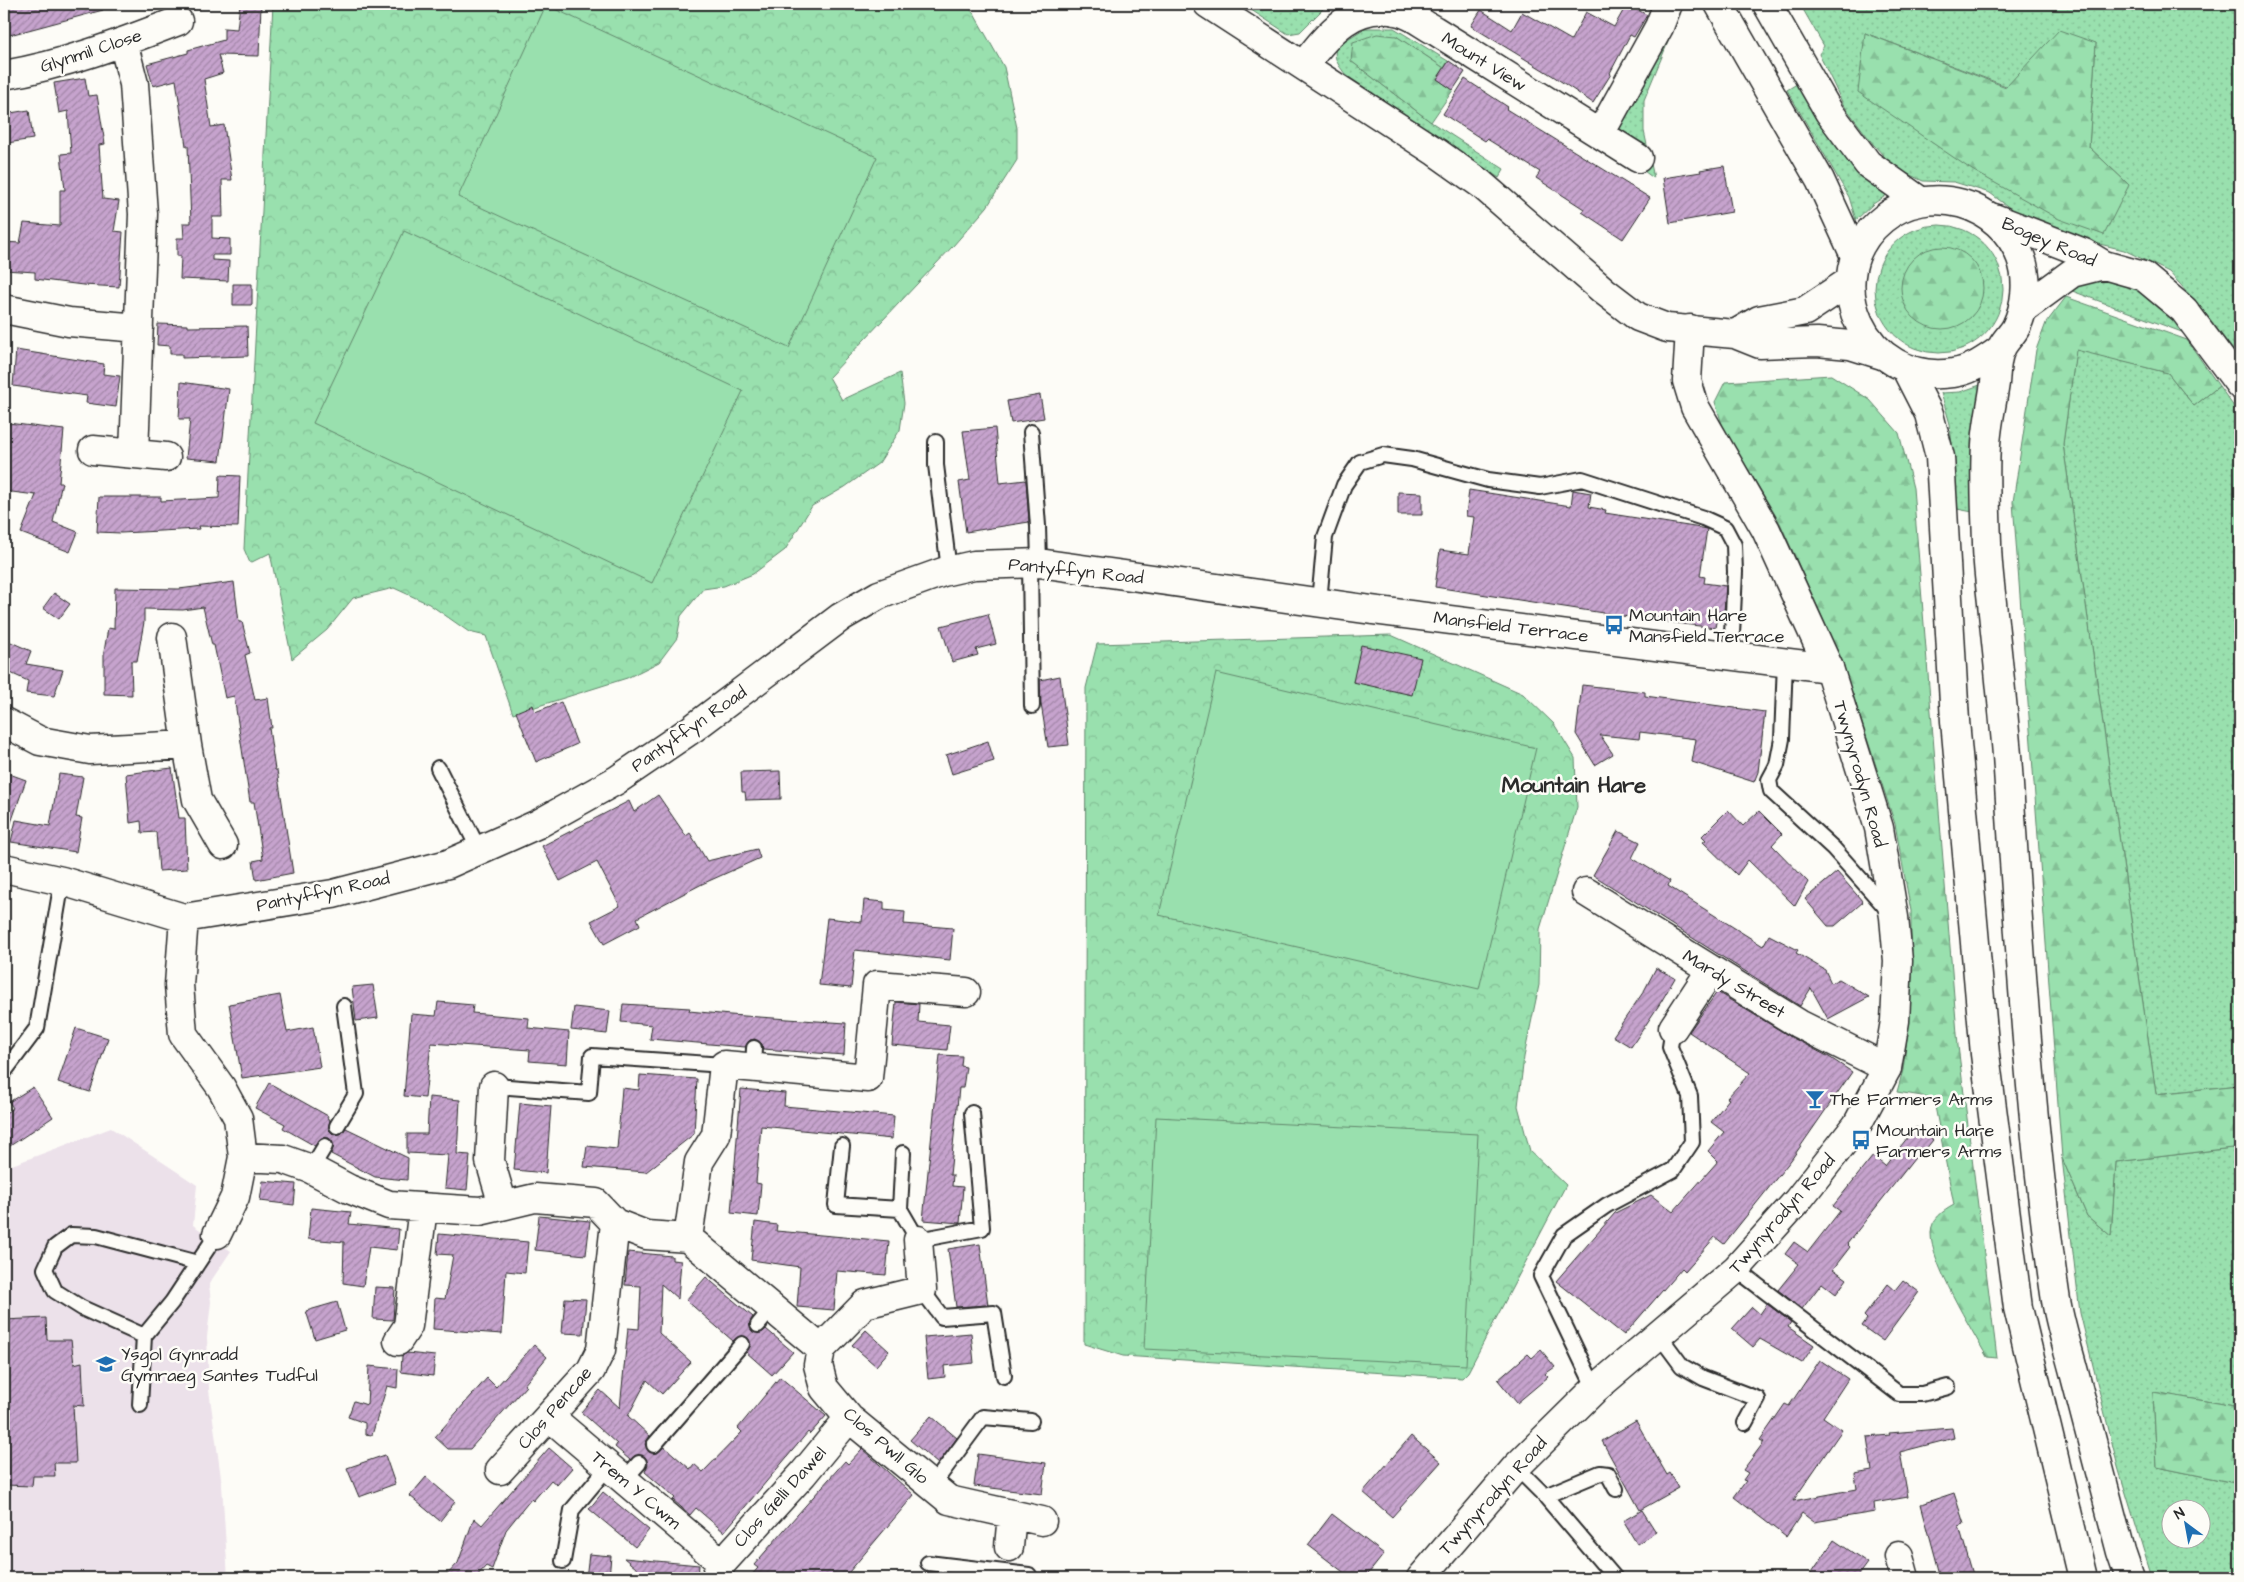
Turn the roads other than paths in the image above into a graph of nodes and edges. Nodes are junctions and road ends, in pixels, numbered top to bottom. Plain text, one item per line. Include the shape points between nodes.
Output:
1 (1208, 4) edge
2 (1668, 4) edge
3 (1719, 4) edge
4 (1767, 4) edge
5 (1361, 7) edge
6 (178, 21) dead end
7 (123, 42) junction
8 (1304, 65) junction
9 (4, 75) edge
10 (1600, 134) junction
11 (1638, 158) dead end
12 (1920, 201) junction
13 (1994, 218) junction
14 (2104, 265) junction
15 (1853, 268) junction
16 (2023, 309) junction
17 (4, 313) edge
18 (139, 328) junction
19 (1690, 329) junction
20 (1735, 334) junction
21 (2000, 350) junction
22 (1882, 355) junction
23 (1906, 369) junction
24 (2240, 385) edge
25 (1031, 432) dead end
26 (936, 442) dead end
27 (93, 450) dead end
28 (134, 454) junction
29 (166, 457) dead end
30 (1034, 563) junction
31 (949, 570) junction
32 (1319, 602) junction
33 (1372, 610) joint
34 (172, 637) dead end
35 (1731, 655) junction
36 (1785, 662) junction
37 (1829, 668) junction
38 (1032, 706) dead end
39 (4, 722) edge
40 (187, 745) junction
41 (438, 768) dead end
42 (223, 845) dead end
43 (479, 850) junction
44 (4, 868) edge
45 (62, 881) junction
46 (1586, 892) dead end
47 (1894, 917) junction
48 (184, 918) junction
49 (1711, 970) junction
50 (966, 992) dead end
51 (344, 1006) dead end
52 (1673, 1028) joint
53 (724, 1065) junction
54 (1887, 1068) junction
55 (4, 1072) edge
56 (494, 1086) joint
57 (972, 1113) dead end
58 (337, 1126) dead end
59 (842, 1146) dead end
60 (902, 1153) dead end
61 (243, 1157) junction
62 (503, 1205) junction
63 (423, 1208) junction
64 (900, 1209) junction
65 (615, 1223) junction
66 (217, 1234) joint
67 (688, 1238) junction
68 (918, 1240) junction
69 (198, 1263) junction
70 (1736, 1270) junction
71 (922, 1290) junction
72 (1659, 1335) junction
73 (144, 1336) junction
74 (398, 1342) dead end
75 (742, 1344) dead end
76 (821, 1349) junction
77 (1004, 1376) dead end
78 (1948, 1387) dead end
79 (1596, 1389) junction
80 (140, 1405) dead end
81 (550, 1417) junction
82 (849, 1418) junction
83 (1031, 1421) dead end
84 (1744, 1423) dead end
85 (654, 1445) dead end
86 (1516, 1466) junction
87 (500, 1470) dead end
88 (624, 1470) junction
89 (932, 1486) junction
90 (1616, 1489) dead end
91 (1545, 1496) junction
92 (1012, 1514) junction
93 (1042, 1521) dead end
94 (1009, 1560) junction
95 (563, 1561) dead end
96 (928, 1563) dead end
97 (718, 1570) edge
98 (1029, 1575) dead end
99 (1421, 1578) edge
100 (1615, 1578) edge
101 (2083, 1578) edge
102 (2130, 1578) edge

1 - 8 main road
2 - 10 main road via 1659,27
3 - 15 main road via 1820,180
4 - 12 main road via 1829,112 1868,164
5 - 8 main road, Mount View via 1322,41
5 - 10 main road, Mount View via 1401,12
6 - 7 main road, Glynmil Close
7 - 9 main road, Glynmil Close via 36,70
7 - 18 main road via 134,84 143,214
8 - 19 main road via 1481,184 1638,317 1667,328
10 - 11 main road, Mount View
12 - 13 main road via 1946,199 1971,205
12 - 15 main road via 1899,208 1881,220 1866,236
13 - 14 main road, Bogey Road via 2084,253
13 - 16 main road via 2011,237 2022,259 2026,284
14 - 16 main road, Bogey Road via 2072,273
14 - 24 main road, Bogey Road via 2143,276 2184,310
15 - 20 main road via 1804,311 1759,320
15 - 22 main road via 1852,309 1864,334
16 - 21 main road via 2014,331
17 - 18 main road
18 - 28 main road
19 - 20 main road
19 - 37 main road, Twynyrodyn Road via 1687,381 1695,407 1766,530
20 - 22 main road via 1760,344 1834,343
21 - 23 main road via 1979,364 1956,373 1930,375
21 - 102 main road via 1986,444 1987,548 2004,721 2028,1057 2056,1298
22 - 23 main road
23 - 101 main road via 1930,414 1940,457 1955,721 1985,1054 2018,1308
25 - 30 lane via 1038,526
26 - 31 lane
27 - 28 main road
28 - 29 main road
30 - 31 main road, Pantyffyn Road via 974,565
30 - 32 main road, Pantyffyn Road
30 - 38 lane
31 - 43 main road, Pantyffyn Road via 864,604 692,730 617,780 538,824
32 - 33 main road, Pantyffyn Road
32 - 35 lane via 1325,537 1344,485 1360,462 1383,455 1412,459 1488,480 1540,487 1582,479 1725,528 1734,545
33 - 35 main road, Mansfield Terrace
34 - 40 main road
35 - 36 main road, Mansfield Terrace
36 - 37 main road, Mansfield Terrace
36 - 47 lane via 1782,739 1777,765 1769,780 1771,791 1833,848
37 - 47 main road, Twynyrodyn Road via 1879,828
39 - 40 main road via 40,740 90,750
40 - 42 main road via 197,800
41 - 43 lane
43 - 48 main road, Pantyffyn Road via 448,864 333,894
44 - 45 main road, Pantyffyn Road
45 - 48 main road, Pantyffyn Road
45 - 55 lane via 37,1028
46 - 49 main road, Mardy Street
47 - 54 main road, Twynyrodyn Road via 1898,961 1895,1020
48 - 61 main road via 179,985 183,1034 222,1087 238,1118
49 - 52 main road
49 - 54 main road, Mardy Street via 1799,1024
50 - 53 main road via 877,985 868,1078 753,1058
51 - 58 lane via 356,1094
52 - 79 lane via 1670,1047 1690,1096 1692,1142 1673,1170 1607,1205 1564,1234 1541,1276
53 - 56 lane via 592,1056 588,1093
53 - 67 main road via 716,1135 699,1162
54 - 70 main road, Twynyrodyn Road via 1857,1125 1798,1200
56 - 62 main road via 490,1161
57 - 68 lane via 982,1228
59 - 64 lane via 836,1205
60 - 64 lane
61 - 63 main road via 318,1158 349,1189 389,1205
61 - 66 main road via 235,1197
62 - 63 main road via 480,1211
62 - 65 main road via 535,1198 596,1203
63 - 74 main road via 408,1326
64 - 68 lane
65 - 67 main road via 646,1235
65 - 81 main road, Clos Pencae via 601,1350 591,1370
66 - 69 lane
67 - 76 main road via 765,1316
68 - 71 main road
69 - 73 lane
69 - 73 lane via 96,1236 72,1235 55,1247 44,1269 55,1291 82,1308
70 - 72 main road, Twynyrodyn Road
70 - 78 lane via 1899,1394 1922,1394
71 - 76 main road via 865,1304
71 - 77 lane via 942,1317 994,1313
72 - 79 main road, Twynyrodyn Road
72 - 84 lane via 1682,1366 1703,1378 1758,1399
73 - 80 lane
75 - 85 lane
76 - 82 main road, Clos Pwll Glo via 818,1365 824,1388
79 - 86 main road, Twynyrodyn Road
81 - 87 main road, Clos Pencae
81 - 88 main road, Trem Y Cwm
82 - 89 main road, Clos Pwll Glo
82 - 97 main road, Clos Gelli Dawel
83 - 89 lane via 983,1417
86 - 91 lane
86 - 99 main road, Twynyrodyn Road
88 - 95 lane via 572,1510
88 - 97 main road, Trem Y Cwm
89 - 92 main road, Clos Pwll Glo via 949,1500
90 - 91 lane via 1608,1474 1600,1473
91 - 100 lane
92 - 93 main road, Clos Pwll Glo
92 - 94 main road
94 - 96 lane
94 - 98 lane

